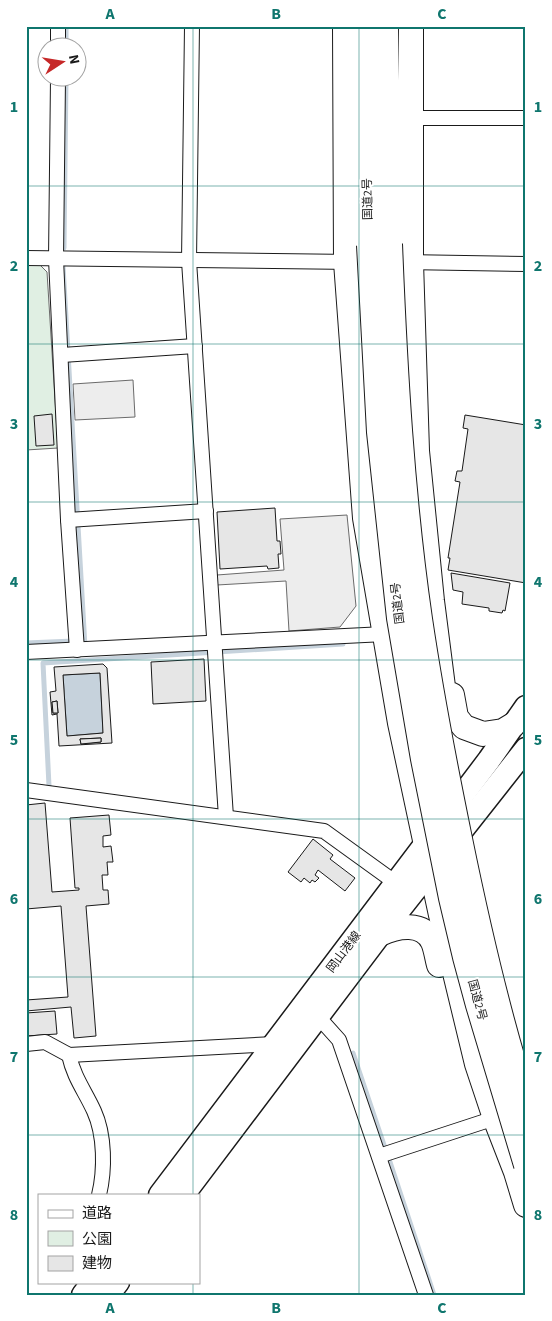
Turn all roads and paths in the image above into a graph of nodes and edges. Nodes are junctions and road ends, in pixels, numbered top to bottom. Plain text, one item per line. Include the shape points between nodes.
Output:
1 (192, 26) edge
2 (345, 26) edge
3 (365, 26) edge
4 (386, 26) edge
5 (411, 26) edge
6 (58, 88) edge
7 (410, 118) junction
8 (526, 118) edge
9 (379, 244) junction
10 (26, 258) edge
11 (56, 259) junction
12 (189, 261) junction
13 (346, 262) junction
14 (411, 262) junction
15 (526, 264) edge
16 (195, 346) junction
17 (66, 355) junction
18 (206, 511) junction
19 (75, 520) junction
20 (432, 601) junction
21 (385, 634) junction
22 (80, 646) junction
23 (216, 650) junction
24 (27, 653) edge
25 (519, 716) edge
26 (526, 749) edge
27 (26, 790) edge
28 (462, 794) junction
29 (226, 817) junction
30 (457, 819) junction
31 (425, 844) junction
32 (449, 846) junction
33 (431, 869) junction
34 (396, 883) junction
35 (380, 934) junction
36 (312, 1010) junction
37 (26, 1044) edge
38 (274, 1044) junction
39 (69, 1055) junction
40 (477, 1064) junction
41 (526, 1066) edge
42 (526, 1102) edge
43 (495, 1118) junction
44 (379, 1156) junction
45 (521, 1169) edge
46 (100, 1194) edge
47 (161, 1194) edge
48 (184, 1194) edge
49 (526, 1205) edge
50 (91, 1284) edge
51 (116, 1284) edge
52 (83, 1295) edge
53 (108, 1295) edge
54 (426, 1295) edge

1 - 12 street
2 - 13 highway
3 - 9 highway, 国道2号
4 - 9 highway, 国道2号
5 - 7 highway
6 - 11 street
7 - 8 street
7 - 14 highway
9 - 42 highway, 国道2号, bridge via 422,627 442,752 471,894 502,1022
9 - 45 highway, 国道2号, bridge via 379,432 399,618 451,898
10 - 11 street
11 - 12 street
11 - 17 street
12 - 13 street
12 - 16 street
13 - 14 street
13 - 21 highway via 365,518
14 - 15 street
14 - 20 highway via 417,451
16 - 17 street
16 - 18 street
17 - 19 street
18 - 19 street
18 - 23 street
19 - 22 street
20 - 25 highway via 441,624 456,717 464,727 484,734 503,731
20 - 28 highway via 448,724
21 - 23 street
21 - 31 highway
22 - 23 street
22 - 24 street
23 - 29 street
25 - 28 main road
26 - 30 main road, 岡山港線
27 - 29 street
28 - 30 highway
29 - 34 street via 324,831
30 - 31 main road, 岡山港線
30 - 32 highway
30 - 41 highway via 496,949
31 - 33 highway
31 - 34 main road, 岡山港線
32 - 33 main road, 岡山港線
32 - 45 highway
33 - 35 main road, 岡山港線
33 - 40 highway
34 - 36 main road, 岡山港線
35 - 36 main road, 岡山港線
35 - 40 highway via 406,927 429,936 454,1026
36 - 38 main road, 岡山港線
36 - 44 street via 339,1040
36 - 48 main road, 岡山港線
37 - 39 street via 45,1042
38 - 39 street
38 - 47 main road, 岡山港線
39 - 46 street via 72,1071 95,1113 104,1174
40 - 43 highway
43 - 44 street
43 - 45 highway
44 - 54 street
45 - 49 highway
50 - 52 main road
51 - 53 main road

